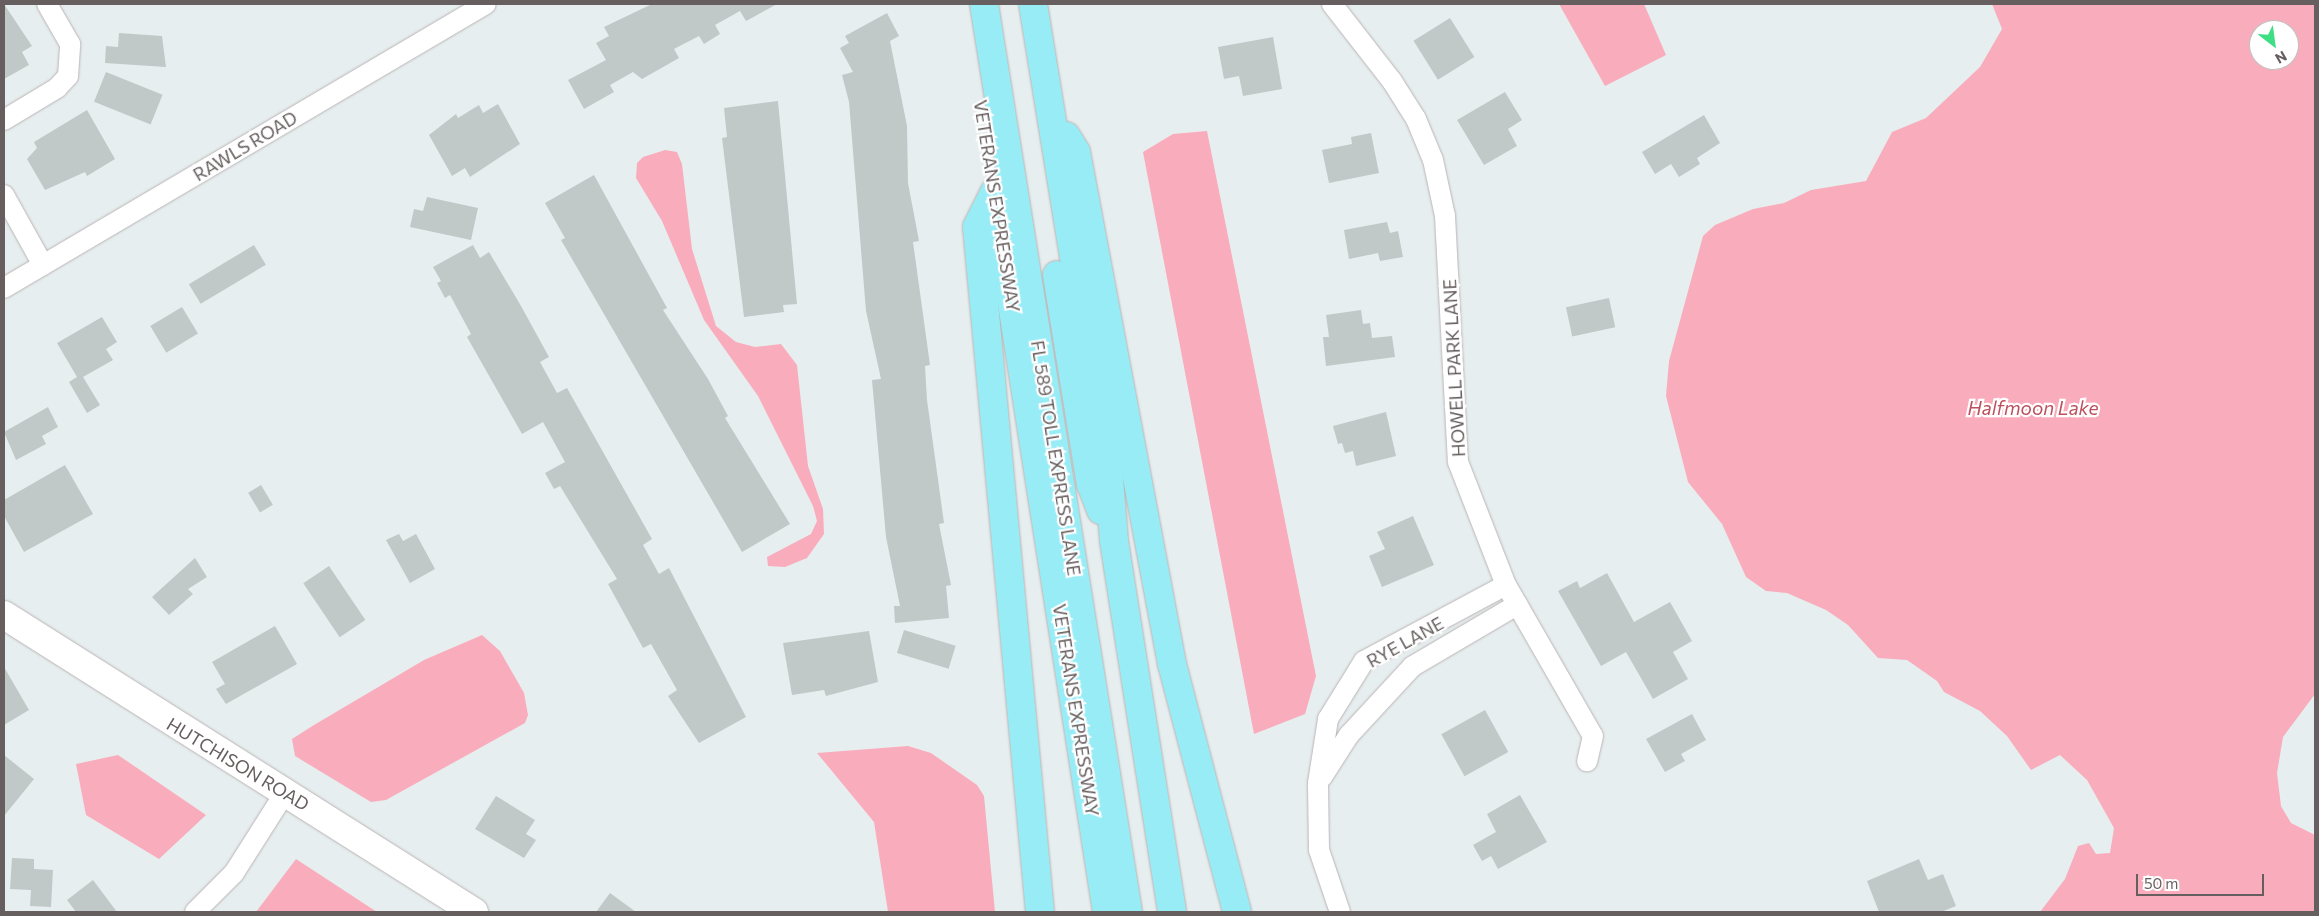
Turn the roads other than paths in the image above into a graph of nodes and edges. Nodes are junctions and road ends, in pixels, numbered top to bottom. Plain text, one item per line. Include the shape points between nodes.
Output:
1 (47, 4) edge
2 (965, 4) edge
3 (984, 4) edge
4 (1014, 4) edge
5 (1033, 4) edge
6 (1332, 4) edge
7 (482, 5) edge
8 (1050, 108) junction
9 (4, 120) edge
10 (995, 192) junction
11 (4, 195) edge
12 (43, 265) junction
13 (4, 288) edge
14 (1114, 542) junction
15 (1506, 585) junction
16 (1517, 605) junction
17 (4, 615) edge
18 (1398, 644) junction
19 (1413, 666) junction
20 (1342, 698) junction
21 (1368, 715) junction
22 (1587, 761) dead end
23 (1318, 783) junction
24 (286, 791) junction
25 (195, 912) edge
26 (474, 912) edge
27 (1040, 912) edge
28 (1108, 912) edge
29 (1128, 912) edge
30 (1172, 912) edge
31 (1237, 912) edge
32 (1340, 912) edge

1 - 9 street via 70,44 68,76 57,88
2 - 10 highway, VETERANS EXPRESSWAY
3 - 29 highway, FL 589 TOLL EXPRESS LANE
4 - 14 highway, FL 589 TOLL EXPRESS LANE via 1091,484
5 - 8 highway
6 - 15 street, HOWELL PARK LANE via 1392,81 1416,119 1433,160 1446,216 1458,462
7 - 12 street, RAWLS ROAD
8 - 14 highway via 1108,466
8 - 31 highway via 1076,152 1172,664
10 - 27 highway via 977,228
10 - 28 highway, VETERANS EXPRESSWAY
11 - 12 street
12 - 13 street, RAWLS ROAD
14 - 30 highway
15 - 16 street, HOWELL PARK LANE
15 - 18 street, RYE LANE
16 - 19 street, RYE LANE
16 - 22 street, HOWELL PARK LANE via 1593,736
17 - 24 street, HUTCHISON ROAD via 168,723
18 - 19 street
18 - 20 street, RYE LANE via 1364,661
19 - 21 street, RYE LANE
20 - 21 street
20 - 23 street, RYE LANE via 1328,719
21 - 23 street, RYE LANE
23 - 32 street, RYE LANE via 1319,850
24 - 25 street via 234,873
24 - 26 street, HUTCHISON ROAD

